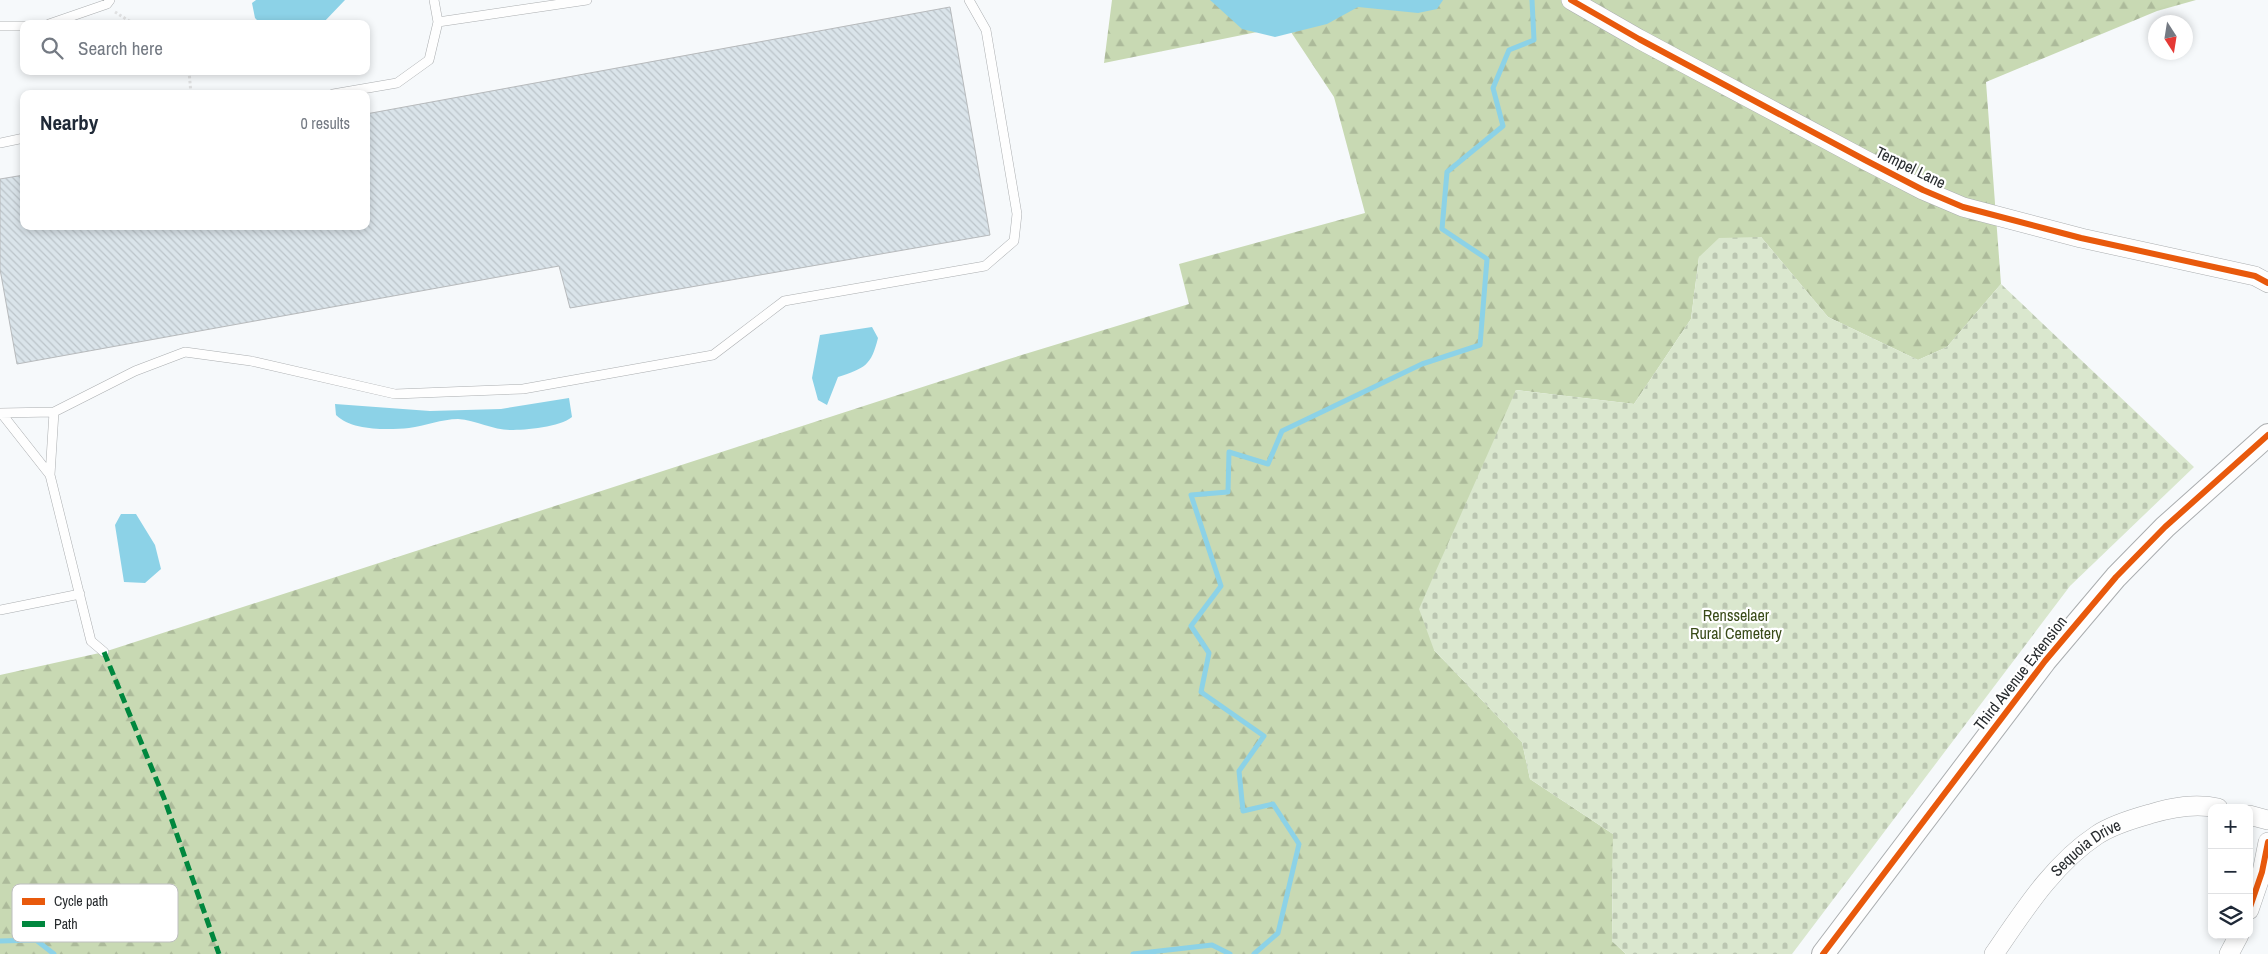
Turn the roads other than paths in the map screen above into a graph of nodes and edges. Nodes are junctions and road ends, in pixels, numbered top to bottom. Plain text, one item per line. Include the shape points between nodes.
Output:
1 (434, 0) edge
2 (587, 0) edge
3 (969, 0) edge
4 (1571, 0) edge
5 (107, 2) edge
6 (60, 20) edge
7 (438, 22) junction
8 (0, 26) edge
9 (20, 26) edge
10 (356, 90) edge
11 (20, 139) edge
12 (0, 143) edge
13 (2268, 283) edge
14 (54, 412) junction
15 (1, 414) edge
16 (2268, 435) edge
17 (50, 475) junction
18 (80, 594) junction
19 (0, 610) edge
20 (104, 652) dead end
21 (2208, 807) edge
22 (2253, 816) edge
23 (2268, 820) edge
24 (2268, 842) edge
25 (2253, 898) edge
26 (2237, 939) edge
27 (1824, 954) edge
28 (1994, 954) edge
29 (2229, 954) edge

1 - 7 lane
2 - 7 lane
3 - 14 lane via 986,30 1017,214 1014,241 984,266 784,301 713,355 523,389 395,394 252,361 185,352 135,370
4 - 13 street, Tempel Lane via 1865,160 1955,203 2081,238 2255,276
5 - 6 lane
7 - 10 lane via 430,60 397,83
8 - 9 lane
11 - 12 lane
14 - 15 lane
14 - 17 lane
15 - 17 lane
16 - 27 street, Third Avenue Extension via 2165,527 2110,584 2045,661
17 - 18 lane
18 - 19 lane
18 - 20 lane via 92,641
21 - 28 street, Sequoia Drive via 2166,809 2098,834 2057,869
22 - 23 street
24 - 25 street
26 - 29 street

